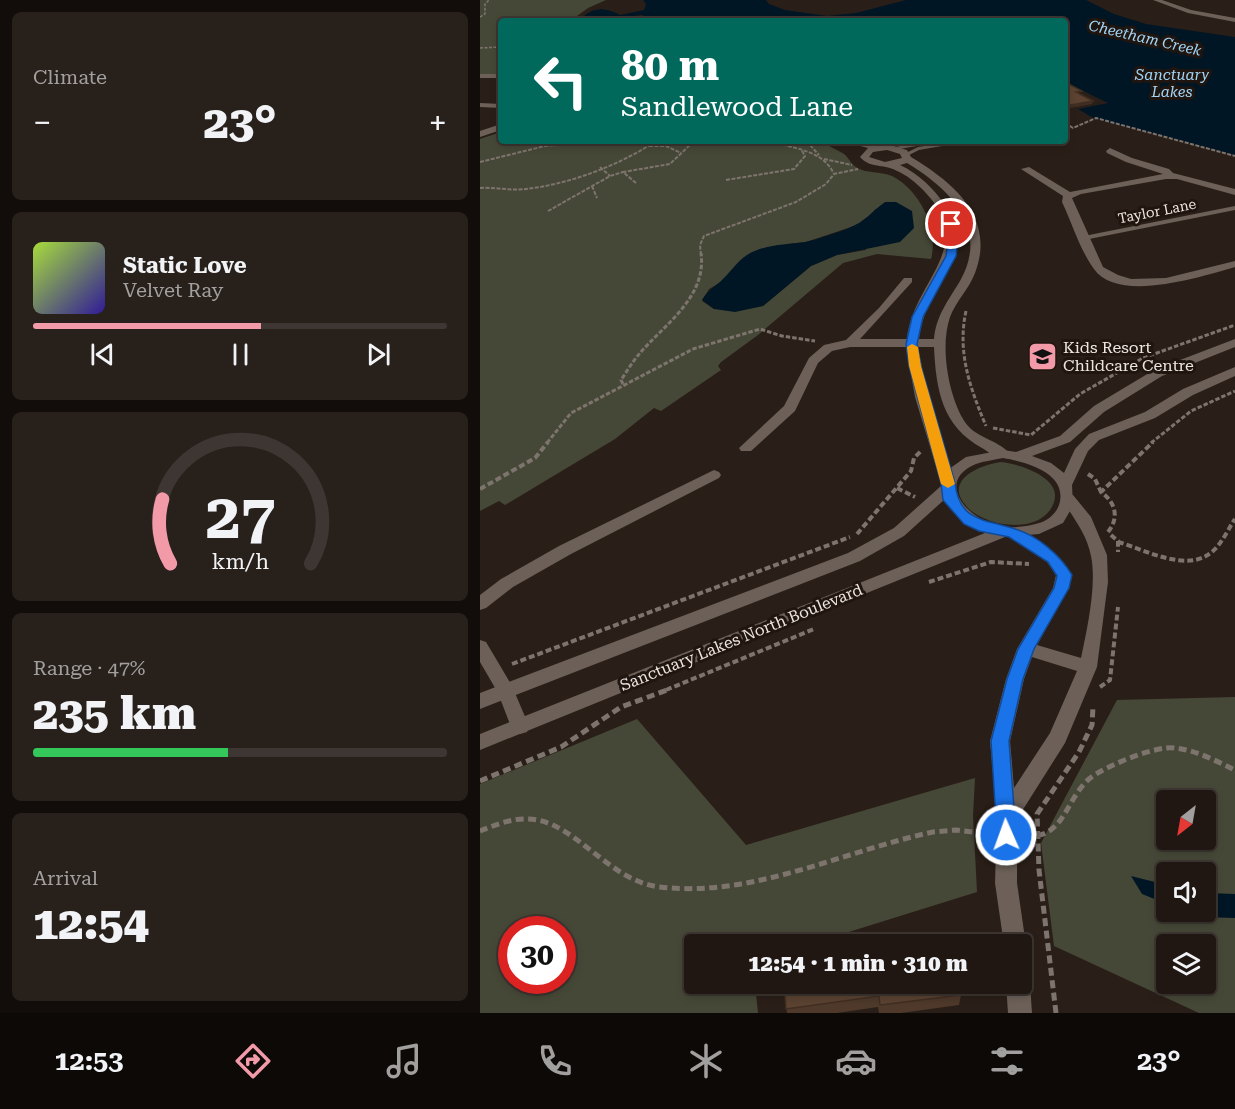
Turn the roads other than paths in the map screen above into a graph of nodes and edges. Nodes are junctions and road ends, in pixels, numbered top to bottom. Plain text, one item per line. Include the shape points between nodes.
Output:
1 (1156, 0) edge
2 (1235, 20) edge
3 (480, 76) edge
4 (498, 76) edge
5 (480, 105) edge
6 (498, 106) edge
7 (498, 128) edge
8 (480, 134) edge
9 (842, 144) edge
10 (863, 144) edge
11 (921, 144) edge
12 (949, 144) edge
13 (881, 147) junction
14 (894, 148) junction
15 (1110, 151) dead end
16 (864, 156) junction
17 (907, 156) junction
18 (891, 165) junction
19 (1026, 169) dead end
20 (1170, 176) junction
21 (1235, 192) edge
22 (1069, 196) junction
23 (1235, 208) edge
24 (1084, 238) junction
25 (953, 240) junction
26 (976, 242) junction
27 (1235, 264) edge
28 (908, 280) dead end
29 (850, 343) junction
30 (939, 343) junction
31 (1235, 343) edge
32 (912, 344) junction
33 (1235, 371) edge
34 (746, 448) dead end
35 (1011, 455) junction
36 (714, 475) dead end
37 (948, 486) junction
38 (1066, 492) junction
39 (1007, 532) junction
40 (480, 604) edge
41 (1026, 649) junction
42 (481, 650) edge
43 (1088, 667) junction
44 (506, 691) junction
45 (480, 701) edge
46 (520, 726) junction
47 (480, 742) edge
48 (1007, 826) junction
49 (1013, 934) edge
50 (1019, 994) edge
51 (1020, 1013) edge

1 - 2 street via 1190,12
3 - 4 street
5 - 6 street
7 - 8 street
9 - 16 street
10 - 13 street
11 - 14 lane
12 - 17 lane via 918,149
13 - 14 street
13 - 16 street
14 - 17 street
15 - 20 street via 1166,171
16 - 18 street via 876,164
17 - 18 street
17 - 26 street via 963,203
18 - 25 street via 911,174 937,200 951,224
19 - 22 street
20 - 21 street
20 - 22 street
22 - 24 street via 1067,202
23 - 24 lane, Taylor Lane
24 - 27 street via 1099,269 1125,282 1153,283
25 - 26 street
25 - 32 street via 947,266 917,317
26 - 30 street via 970,273 947,310
28 - 29 street
29 - 32 street
29 - 34 street via 828,348 813,362 790,408
30 - 32 street
30 - 35 street via 956,421 970,435
31 - 35 street via 1158,373 1099,409 1058,443
32 - 37 street
33 - 38 street via 1150,415 1094,437 1082,449
35 - 37 street via 984,456 967,462 955,471
35 - 38 street via 1047,467
36 - 40 street via 565,550 507,583
37 - 39 street via 950,500 969,521
37 - 44 street, Sanctuary Lakes North Boulevard via 899,532 854,556
38 - 39 street via 1065,509 1046,527
38 - 43 street via 1094,538 1101,569
39 - 41 street via 1053,558 1064,575 1061,588
39 - 46 street, Sanctuary Lakes North Boulevard
41 - 43 street
41 - 48 street via 1000,741
42 - 44 street
43 - 48 street via 1058,737
44 - 45 street, Sanctuary Lakes North Boulevard
44 - 46 street
46 - 47 street, Sanctuary Lakes North Boulevard
48 - 49 street via 1006,883
50 - 51 street

